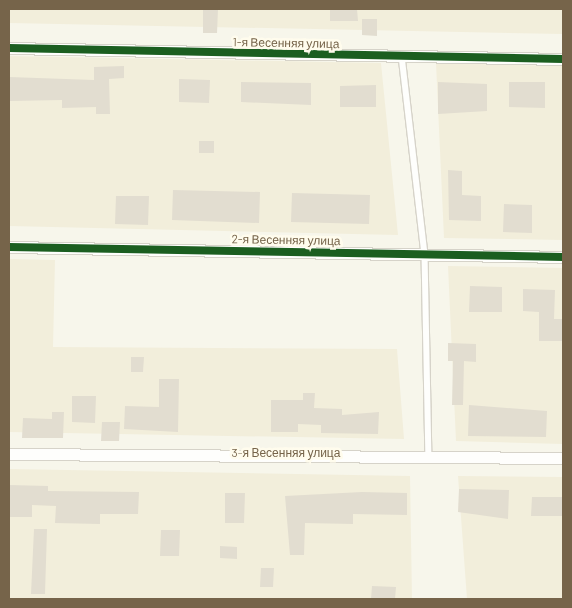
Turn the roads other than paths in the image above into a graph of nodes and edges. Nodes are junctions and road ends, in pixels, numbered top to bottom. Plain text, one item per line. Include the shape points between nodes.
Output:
1 (9, 48) edge
2 (402, 56) junction
3 (563, 60) edge
4 (9, 247) edge
5 (424, 254) junction
6 (563, 257) edge
7 (9, 454) edge
8 (429, 455) junction
9 (563, 458) edge

1 - 2 street, 1-я Весенняя улица
2 - 3 street, 1-я Весенняя улица
2 - 5 lane
4 - 5 street, 2-я Весенняя улица
5 - 6 street, 2-я Весенняя улица
5 - 8 lane
7 - 8 street, 3-я Весенняя улица
8 - 9 street, 3-я Весенняя улица

